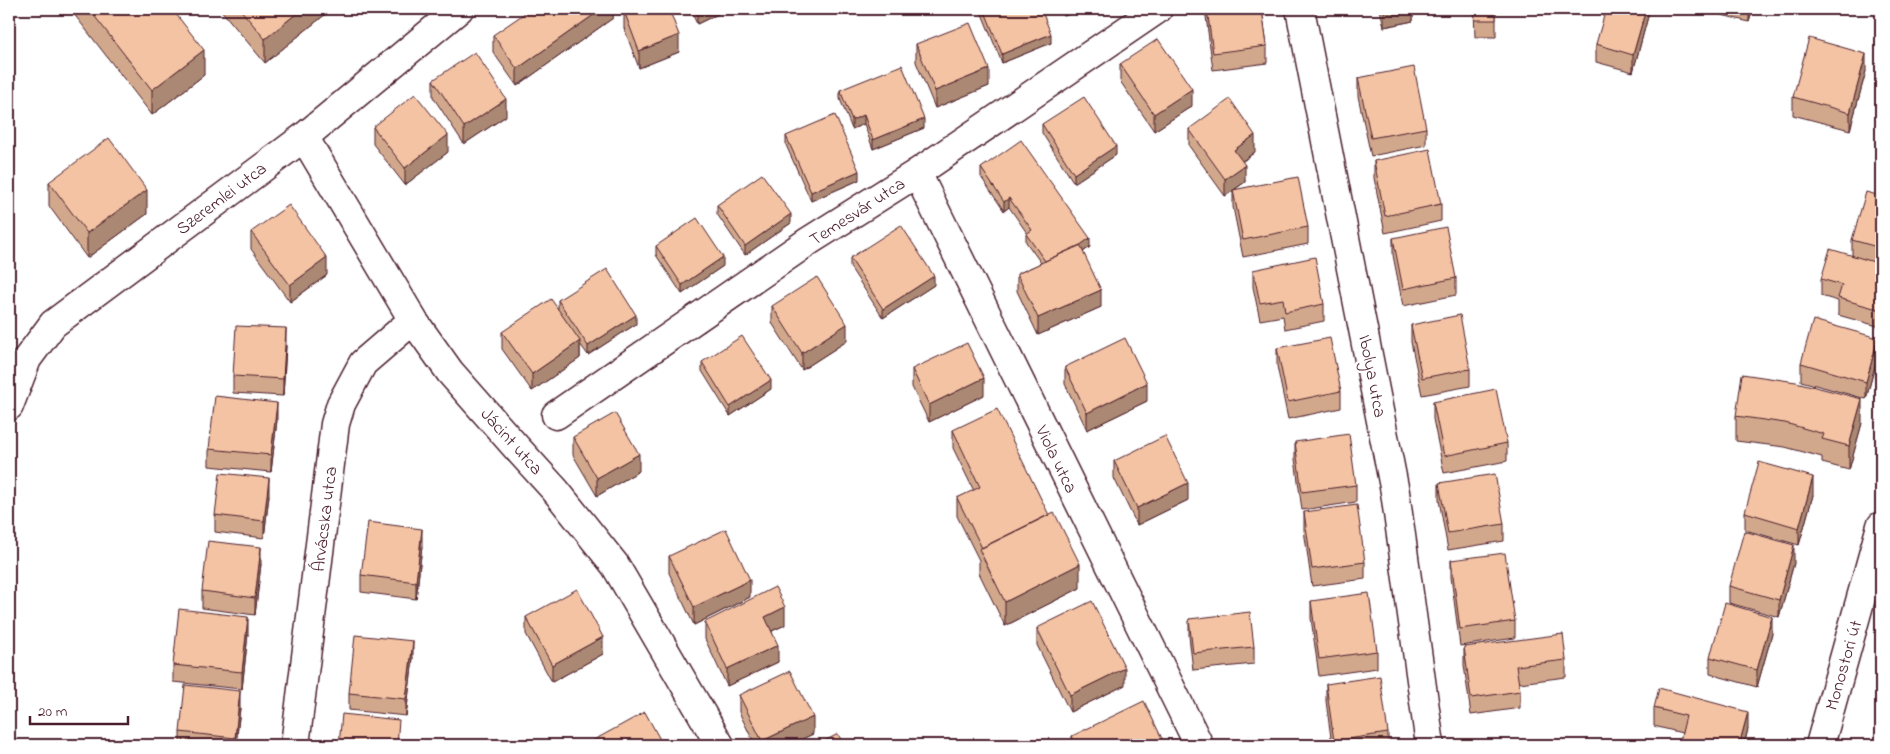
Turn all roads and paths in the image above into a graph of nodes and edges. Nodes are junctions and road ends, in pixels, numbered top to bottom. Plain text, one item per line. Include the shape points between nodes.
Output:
1 (459, 9) edge
2 (1158, 9) edge
3 (1300, 9) edge
4 (304, 137) junction
5 (917, 173) junction
6 (413, 320) junction
7 (9, 406) edge
8 (556, 415) dead end
9 (1881, 526) edge
10 (295, 745) edge
11 (720, 745) edge
12 (1199, 745) edge
13 (1430, 745) edge
14 (1820, 745) edge

1 - 4 street, Szeremlei utca
2 - 5 street, Temesvár utca
3 - 13 street, Ibolya utca via 1395,492
4 - 6 street, Jácint utca
4 - 7 street, Szeremlei utca via 53,324 27,359
5 - 8 street, Temesvár utca via 809,241
5 - 12 street, Viola utca
6 - 10 street, Árvácska utca via 363,363 339,411
6 - 11 street, Jácint utca via 450,372 556,491 615,565
9 - 14 street, Monostori út

